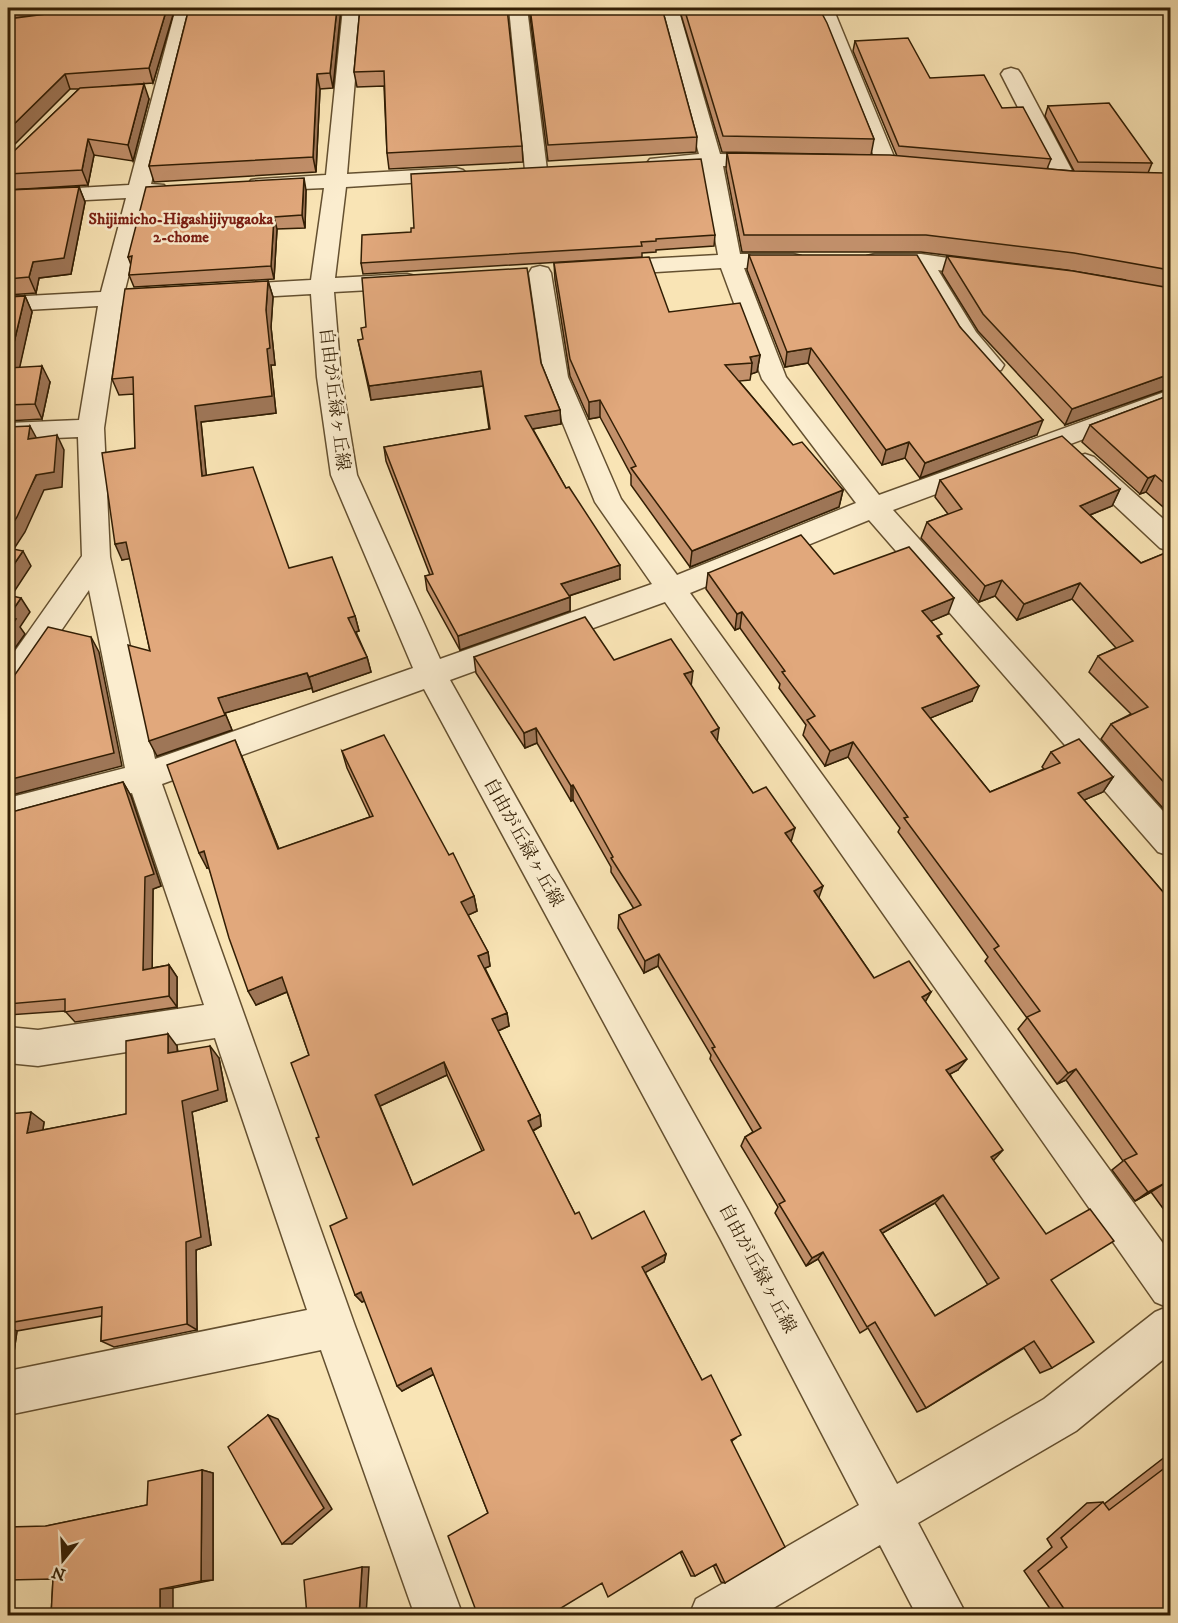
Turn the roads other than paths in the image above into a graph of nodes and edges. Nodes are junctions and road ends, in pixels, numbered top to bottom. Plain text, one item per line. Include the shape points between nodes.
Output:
1 (185, 8) edge
2 (352, 8) edge
3 (518, 8) edge
4 (669, 8) edge
5 (824, 8) edge
6 (1011, 74) dead end
7 (711, 160) junction
8 (793, 162) edge
9 (641, 164) edge
10 (863, 164) edge
11 (887, 164) junction
12 (909, 166) edge
13 (559, 168) edge
14 (536, 170) junction
15 (512, 171) edge
16 (477, 173) edge
17 (1044, 178) edge
18 (1066, 180) junction
19 (1089, 180) edge
20 (336, 181) junction
21 (242, 186) edge
22 (172, 189) edge
23 (137, 191) junction
24 (8, 198) edge
25 (730, 261) junction
26 (813, 261) edge
27 (849, 261) edge
28 (921, 261) junction
29 (587, 270) edge
30 (540, 272) dead end
31 (1011, 272) edge
32 (425, 280) edge
33 (322, 286) junction
34 (205, 293) edge
35 (158, 296) edge
36 (111, 298) junction
37 (8, 304) edge
38 (1005, 379) edge
39 (1170, 398) edge
40 (91, 428) junction
41 (1051, 430) junction
42 (8, 431) edge
43 (874, 507) junction
44 (1170, 541) edge
45 (96, 557) junction
46 (670, 589) junction
47 (431, 674) junction
48 (8, 684) edge
49 (143, 777) junction
50 (8, 812) edge
51 (1170, 842) edge
52 (227, 1019) junction
53 (8, 1045) edge
54 (1170, 1287) edge
55 (334, 1326) junction
56 (1170, 1327) edge
57 (8, 1393) edge
58 (888, 1513) junction
59 (439, 1616) edge
60 (713, 1616) edge
61 (943, 1616) edge

1 - 23 street via 151,91
2 - 20 street, 自由が丘緑ヶ丘線
3 - 14 street
4 - 7 street
5 - 11 street
6 - 18 street
7 - 8 street
7 - 9 street
7 - 25 street
10 - 11 street
11 - 12 street
13 - 14 street
14 - 15 street
16 - 20 street
17 - 18 street
18 - 19 street
20 - 21 street
20 - 33 street, 自由が丘緑ヶ丘線
22 - 23 street
23 - 24 street
23 - 36 street
25 - 26 street
25 - 29 street
25 - 43 street via 774,379
27 - 28 street
28 - 31 street
28 - 38 street via 966,336
30 - 46 street via 556,377 609,502
32 - 33 street
33 - 34 street
33 - 47 street, 自由が丘緑ヶ丘線 via 329,377 344,475
35 - 36 street
36 - 37 street
36 - 40 street
39 - 41 street
40 - 42 street
40 - 45 street
41 - 43 street
41 - 44 street
43 - 46 street
43 - 51 street
45 - 48 street
45 - 49 street
46 - 47 street
46 - 54 street
47 - 49 street
47 - 58 street, 自由が丘緑ヶ丘線 via 734,1224
49 - 50 street
49 - 52 street
52 - 53 street via 38,1048
52 - 55 street
55 - 57 street
55 - 59 street
56 - 58 street via 1060,1414
58 - 60 street
58 - 61 street, 自由が丘緑ヶ丘線

